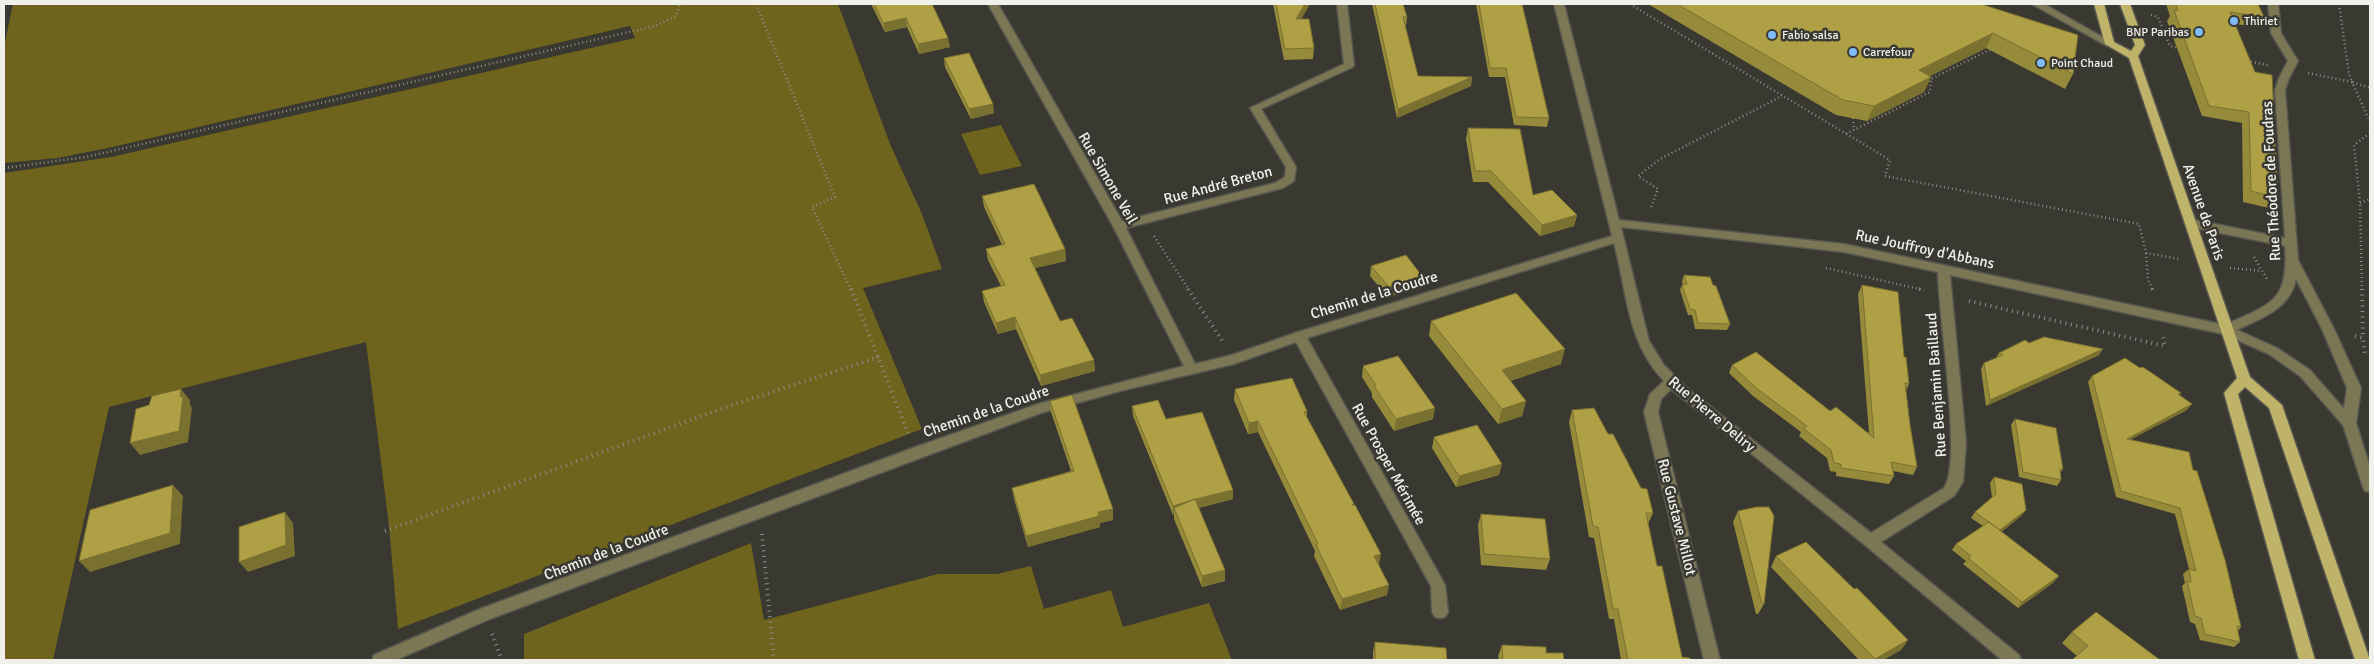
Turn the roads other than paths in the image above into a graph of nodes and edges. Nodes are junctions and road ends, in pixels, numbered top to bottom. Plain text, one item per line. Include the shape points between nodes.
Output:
1 (993, 4) edge
2 (1342, 4) edge
3 (1559, 4) edge
4 (2037, 4) edge
5 (2099, 4) edge
6 (2273, 4) edge
7 (2127, 7) edge
8 (2110, 44) junction
9 (2133, 56) junction
10 (1614, 223) junction
11 (2190, 224) junction
12 (1119, 226) junction
13 (1618, 238) junction
14 (2291, 244) junction
15 (2292, 260) junction
16 (1944, 269) junction
17 (2226, 330) junction
18 (1299, 336) junction
19 (1192, 370) junction
20 (2244, 379) junction
21 (1672, 382) junction
22 (2349, 423) junction
23 (2370, 487) edge
24 (1870, 542) junction
25 (1440, 612) dead end
26 (380, 660) edge
27 (1712, 660) edge
28 (2013, 660) edge
29 (2307, 660) edge
30 (2363, 660) edge

1 - 12 street, Rue Simone Veil
2 - 12 street, Rue André Breton via 1349,65 1255,108 1291,167 1290,179 1278,186
3 - 10 street, Rue Pierre Deliry
4 - 8 street
5 - 8 main road
6 - 14 street, Rue Théodore de Foudras via 2276,33 2293,61 2290,70 2282,77 2280,90
7 - 9 main road, Avenue de Paris via 2140,46
8 - 9 main road
9 - 11 main road, Avenue de Paris
10 - 13 street, Rue Pierre Deliry
10 - 16 street, Rue Jouffroy d'Abbans via 1844,248
11 - 14 street
11 - 17 main road, Avenue de Paris
12 - 19 street, Rue Simone Veil
13 - 18 street, Chemin de la Coudre
13 - 21 street, Rue Pierre Deliry via 1643,341
14 - 15 street, Rue Théodore de Foudras
15 - 17 street, Rue Théodore de Foudras via 2287,292 2277,305
15 - 22 street via 2354,388
16 - 17 street, Rue Jouffroy d'Abbans
16 - 24 street, Rue Benjamin Baillaud via 1959,443 1956,482 1949,492
17 - 20 main road, Avenue de Paris
17 - 22 street, Rue Jouffroy d'Abbans via 2274,351 2305,373
18 - 19 street, Chemin de la Coudre
18 - 25 street, Rue Prosper Mérimée via 1438,585
19 - 26 street, Chemin de la Coudre via 1038,409 485,614
20 - 29 main road via 2231,393
20 - 30 main road via 2276,405
21 - 24 street, Rue Pierre Deliry
21 - 27 street, Rue Gustave Millot via 1658,391 1650,412
22 - 23 street
24 - 28 street, Rue Pierre Deliry

